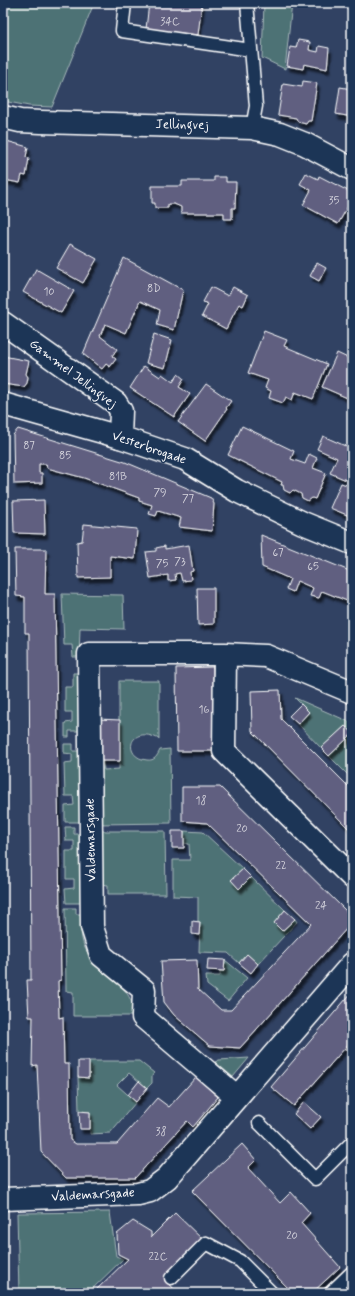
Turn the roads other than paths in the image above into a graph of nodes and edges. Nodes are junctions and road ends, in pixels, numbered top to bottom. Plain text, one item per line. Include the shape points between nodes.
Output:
1 (125, 3) edge
2 (248, 3) edge
3 (251, 50) junction
4 (3, 117) edge
5 (252, 128) junction
6 (352, 169) edge
7 (3, 323) edge
8 (3, 404) edge
9 (120, 437) junction
10 (352, 543) edge
11 (225, 654) junction
12 (352, 692) edge
13 (352, 877) edge
14 (352, 964) edge
15 (236, 1097) junction
16 (259, 1123) dead end
17 (352, 1142) edge
18 (3, 1199) edge
19 (352, 1272) edge
20 (171, 1278) dead end
21 (272, 1293) edge
22 (330, 1293) edge

1 - 3 lane via 122,31
2 - 3 lane
3 - 5 lane via 256,106
4 - 5 street, Jellingvej via 41,122
5 - 6 street, Jellingvej via 280,134 305,144
7 - 9 street, Gammel Jellingvej via 116,403 121,411
8 - 9 street, Vesterbrogade
9 - 10 street, Vesterbrogade via 185,459 237,491
11 - 12 street, Valdemarsgade via 266,656
11 - 13 street via 224,751
11 - 15 street, Valdemarsgade via 89,654 92,927 101,955 144,990 143,1017
14 - 15 street, Valdemarsgade
15 - 18 street, Valdemarsgade via 167,1178 150,1190 138,1194 108,1196
16 - 17 lane via 315,1179
19 - 22 lane
20 - 21 lane via 206,1243 240,1261

